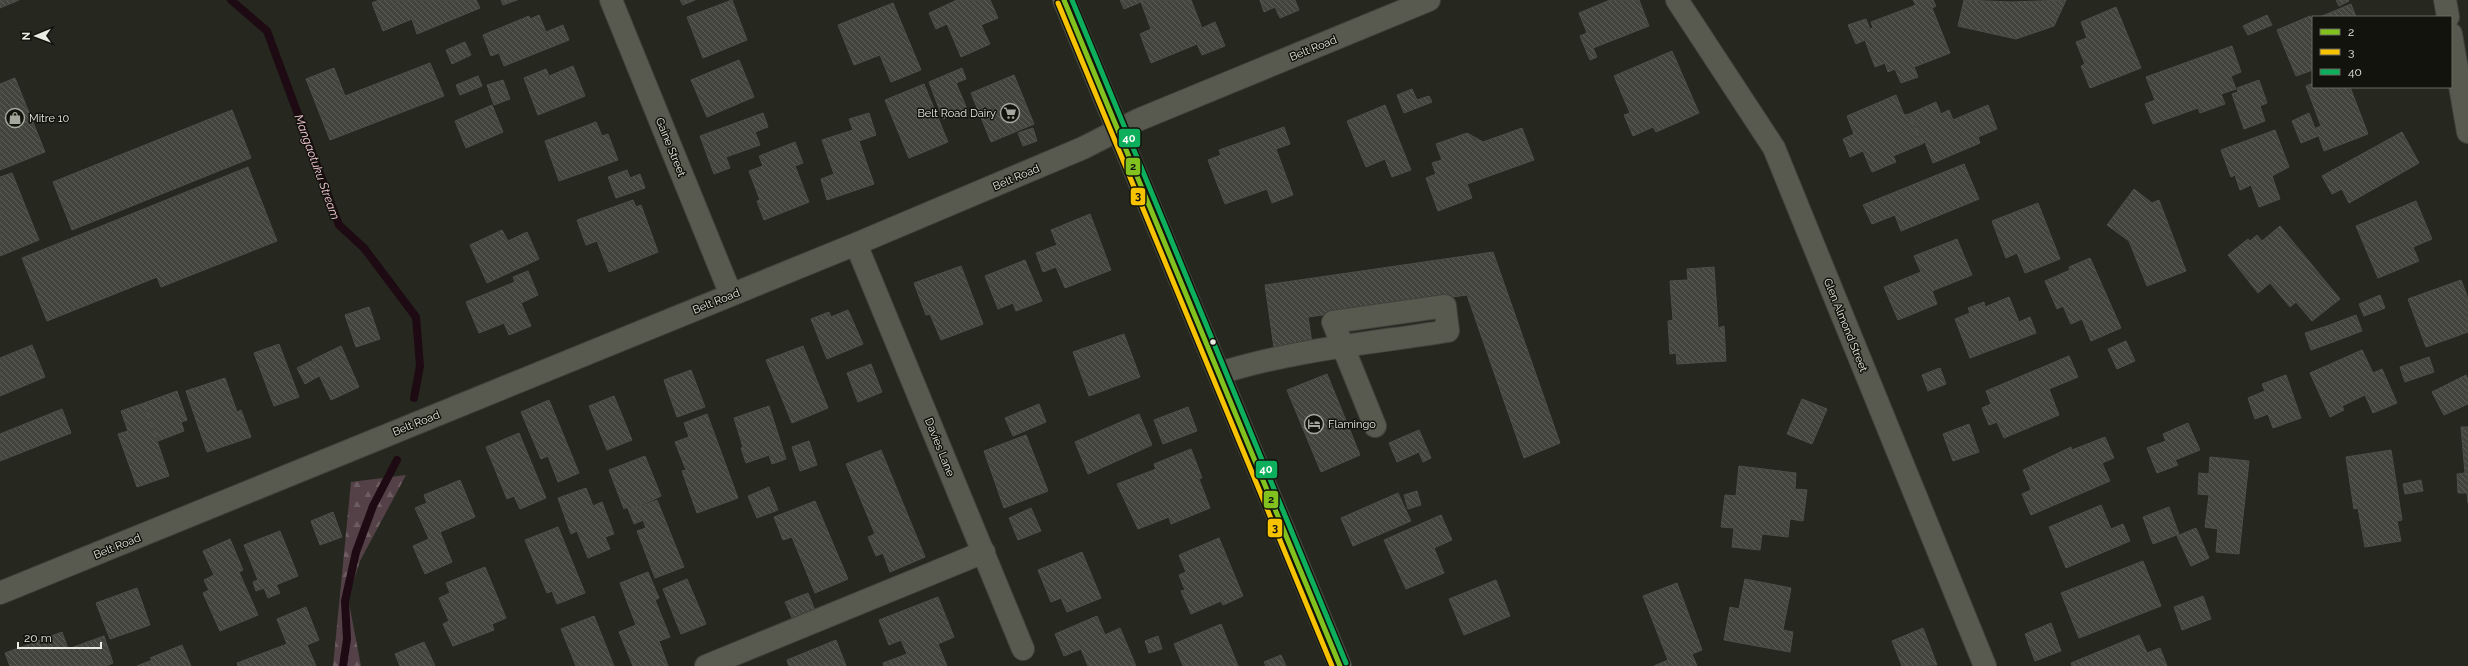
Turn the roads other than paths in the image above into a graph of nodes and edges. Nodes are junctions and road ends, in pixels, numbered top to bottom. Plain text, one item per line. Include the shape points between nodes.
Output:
1 (611, 0) edge
2 (1064, 0) edge
3 (1429, 0) edge
4 (1677, 0) edge
5 (2445, 0) edge
6 (2448, 16) edge
7 (2452, 38) edge
8 (2463, 78) edge
9 (1119, 131) junction
10 (2468, 132) edge
11 (856, 244) junction
12 (731, 295) junction
13 (1220, 373) junction
14 (1375, 426) dead end
15 (984, 552) junction
16 (0, 593) edge
17 (1023, 649) dead end
18 (706, 666) edge
19 (1340, 666) edge
20 (1985, 666) edge

1 - 12 street, Gaine Street
2 - 9 main road
3 - 9 street, Belt Road via 1138,120
4 - 20 street, Glen Almond Street via 1774,148
5 - 6 street
7 - 8 street
8 - 10 street
9 - 11 street, Belt Road via 1064,157
9 - 13 main road
11 - 12 street, Belt Road
11 - 15 street, Davies Lane
12 - 16 street, Belt Road
13 - 14 street via 1251,363 1341,348
13 - 19 main road
15 - 17 street, Davies Lane
15 - 18 street

